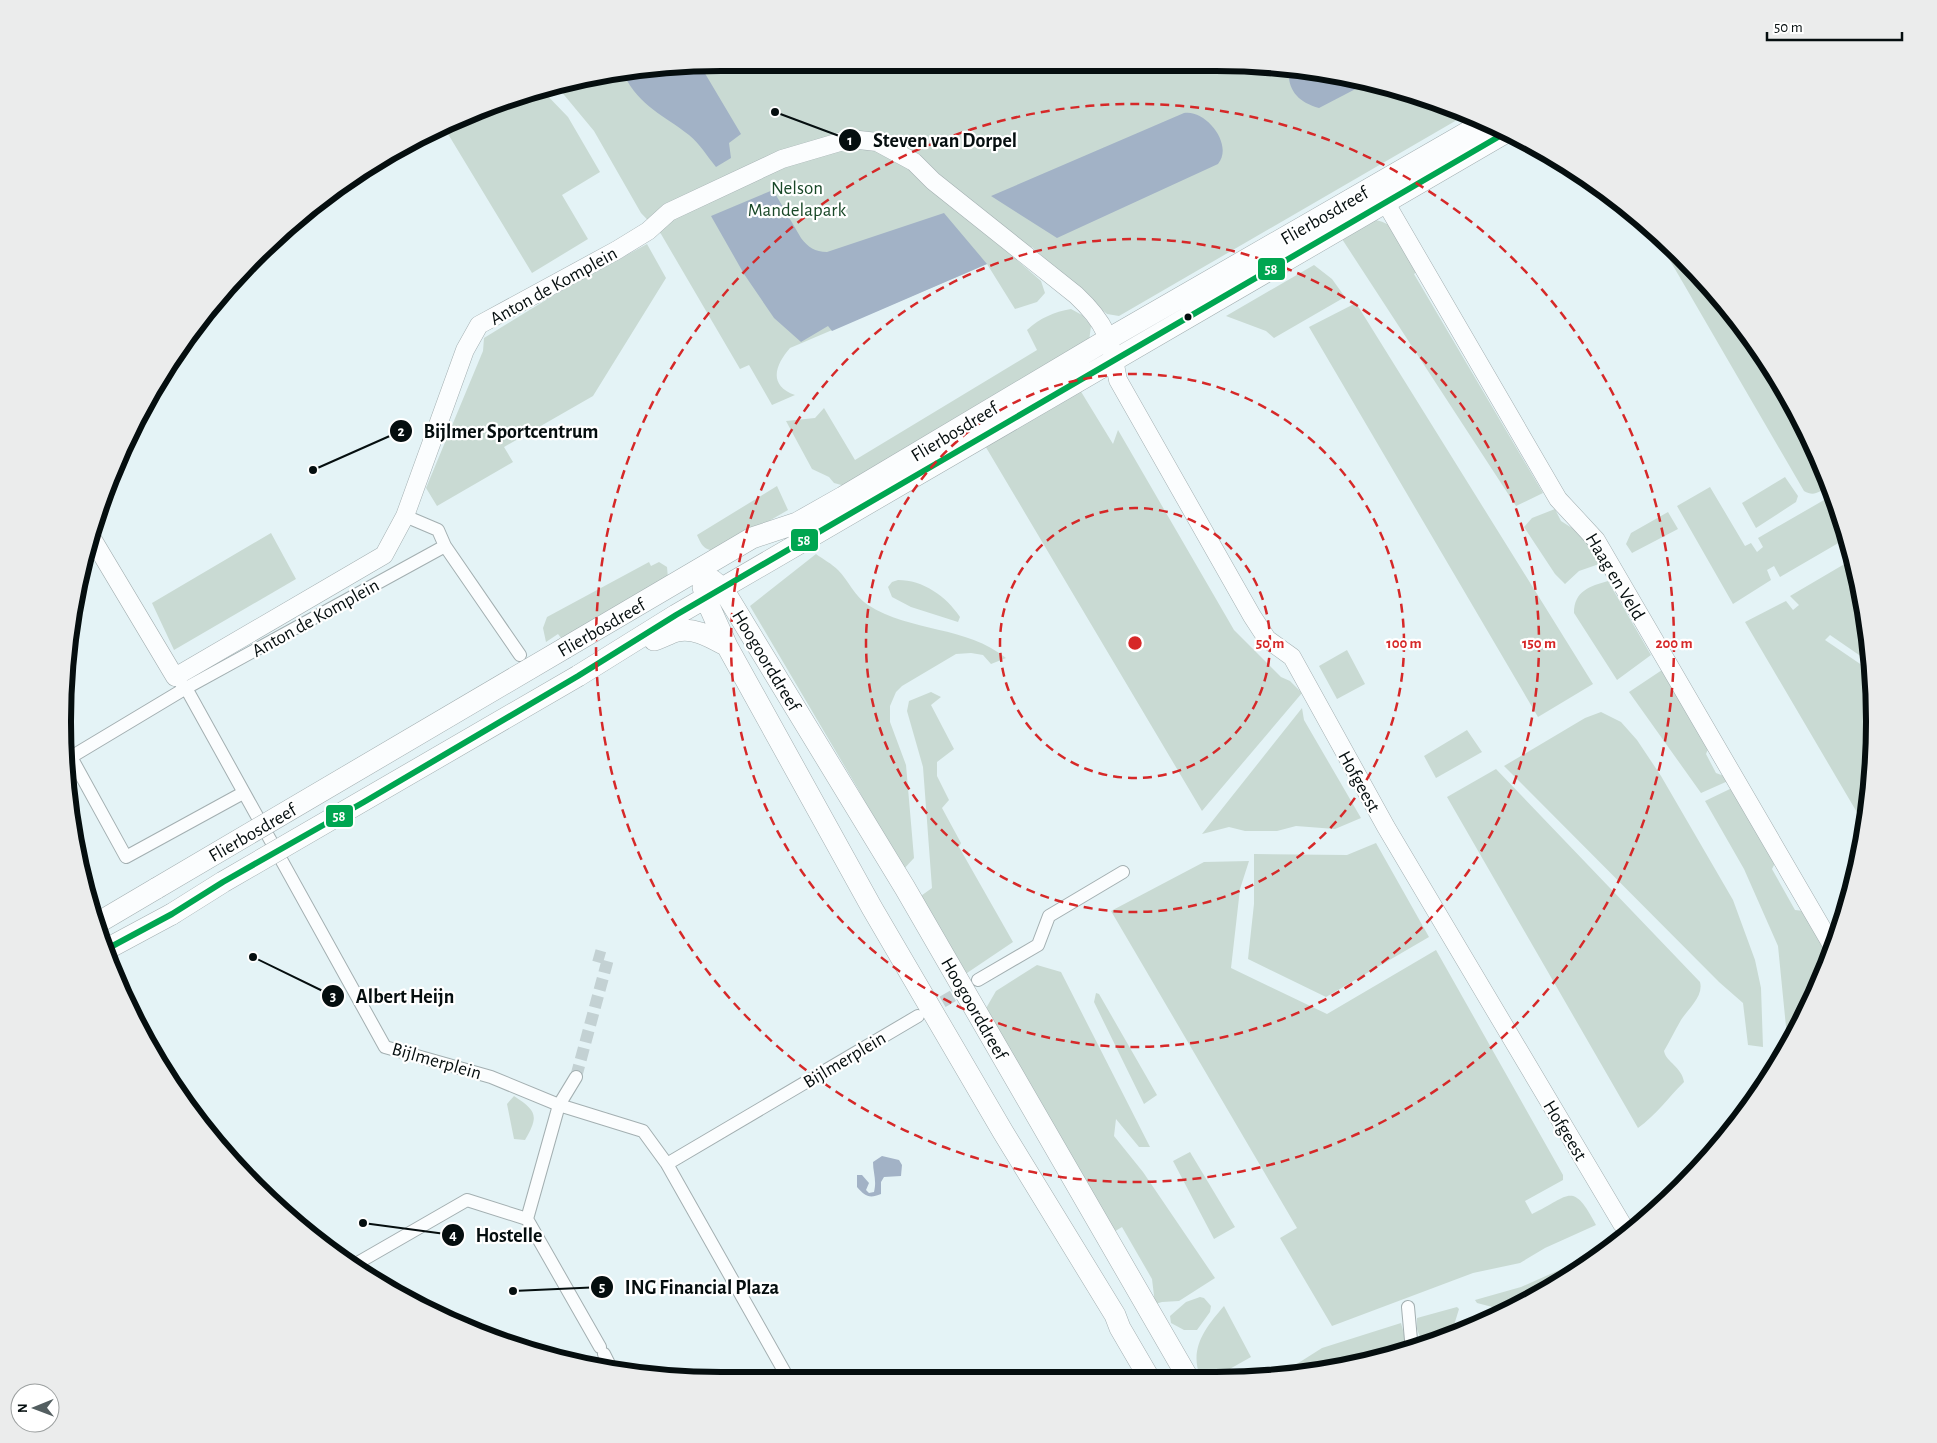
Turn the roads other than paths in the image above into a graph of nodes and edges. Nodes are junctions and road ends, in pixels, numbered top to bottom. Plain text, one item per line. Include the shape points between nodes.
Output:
1 (1478, 127) edge
2 (1499, 136) edge
3 (1380, 194) junction
4 (1302, 239) junction
5 (1110, 338) junction
6 (1114, 361) junction
7 (848, 505) junction
8 (405, 516) junction
9 (803, 531) junction
10 (96, 544) edge
11 (445, 546) junction
12 (760, 568) junction
13 (698, 570) junction
14 (714, 594) junction
15 (745, 623) junction
16 (631, 644) junction
17 (727, 646) junction
18 (520, 655) dead end
19 (181, 683) junction
20 (73, 756) edge
21 (73, 761) edge
22 (243, 793) junction
23 (1124, 872) dead end
24 (103, 920) edge
25 (1828, 939) edge
26 (112, 946) edge
27 (978, 980) tunnel mouth
28 (918, 1016) tunnel mouth
29 (576, 1077) tunnel mouth
30 (559, 1105) junction
31 (667, 1164) junction
32 (526, 1219) junction
33 (1622, 1224) dead end
34 (360, 1262) edge
35 (1408, 1307) dead end
36 (1412, 1341) edge
37 (608, 1361) edge
38 (785, 1372) edge
39 (1146, 1372) edge
40 (1186, 1372) edge

1 - 3 street, Flierbosdreef
2 - 3 street, Flierbosdreef
3 - 4 street, Flierbosdreef
3 - 25 street, Haag en Veld via 1558,499 1596,540
4 - 5 street, Flierbosdreef
4 - 6 street, Flierbosdreef
5 - 6 street, Hofgeest
5 - 7 street, Flierbosdreef
5 - 8 street, Anton de Komplein via 1095,313 1076,295 933,181 914,162 877,142 850,139 782,158 669,212 648,231 617,250 478,325 465,350
6 - 7 street, Flierbosdreef
6 - 33 street, Hofgeest via 1118,380 1131,405 1252,616 1267,640 1292,657 1386,827
7 - 9 street, Flierbosdreef
8 - 11 street via 438,530
8 - 19 street, Anton de Komplein via 384,555
9 - 12 street, Flierbosdreef
9 - 13 street, Flierbosdreef via 752,538
10 - 19 street
11 - 18 street
11 - 19 street, Anton de Komplein
12 - 14 street, Flierbosdreef
12 - 15 street via 750,586
13 - 14 street, Hoogoorddreef
13 - 24 street, Flierbosdreef, bridge
14 - 15 street, Hoogoorddreef
14 - 16 street, Flierbosdreef
14 - 17 street, Hoogoorddreef
15 - 40 street, Hoogoorddreef via 906,888
16 - 17 street via 690,630
16 - 26 street, Flierbosdreef, bridge
17 - 39 street, Hoogoorddreef via 872,908 1115,1315
19 - 20 street, Anton de Komplein
19 - 22 street
21 - 22 street, Anton de Komplein via 104,826 126,856
22 - 30 street, Bijlmerplein via 385,1047 491,1077
23 - 27 street via 1049,916 1038,945
28 - 31 street, Bijlmerplein
29 - 30 street
30 - 31 street, Bijlmerplein via 643,1131
30 - 32 street
31 - 38 street, Bijlmerplein
32 - 34 street via 466,1200
32 - 37 street
35 - 36 street

